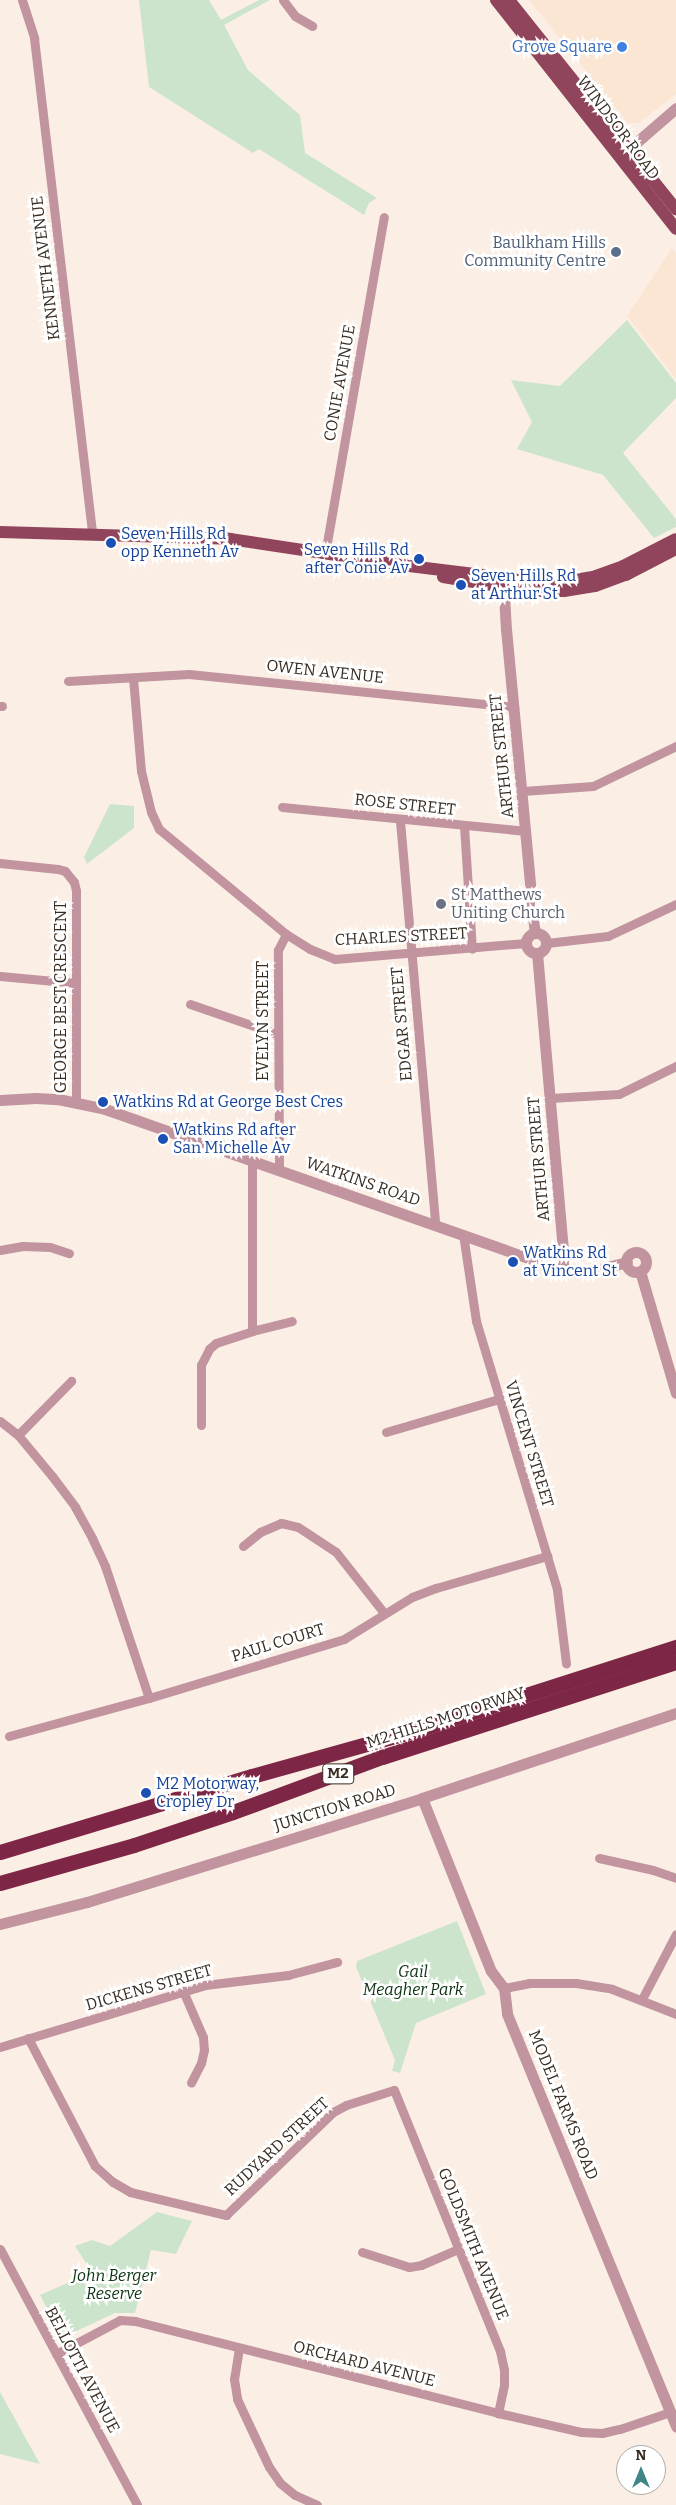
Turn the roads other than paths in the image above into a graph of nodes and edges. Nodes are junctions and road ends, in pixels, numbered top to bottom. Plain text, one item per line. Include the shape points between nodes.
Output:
1 (22, 0) edge
2 (283, 0) edge
3 (496, 0) edge
4 (509, 0) edge
5 (312, 26) dead end
6 (676, 108) edge
7 (624, 153) junction
8 (676, 209) edge
9 (384, 217) dead end
10 (676, 228) edge
11 (0, 532) edge
12 (92, 534) junction
13 (676, 539) edge
14 (676, 549) edge
15 (325, 554) junction
16 (503, 582) junction
17 (133, 678) junction
18 (68, 681) dead end
19 (514, 707) junction
20 (676, 746) edge
21 (523, 791) junction
22 (282, 807) dead end
23 (400, 821) junction
24 (464, 826) junction
25 (526, 831) junction
26 (0, 863) edge
27 (676, 904) edge
28 (535, 932) junction
29 (286, 934) junction
30 (526, 943) junction
31 (547, 943) junction
32 (472, 949) junction
33 (410, 954) junction
34 (537, 954) junction
35 (0, 976) edge
36 (76, 983) junction
37 (190, 1004) dead end
38 (277, 1034) junction
39 (676, 1066) edge
40 (550, 1098) junction
41 (0, 1100) edge
42 (76, 1102) junction
43 (252, 1161) junction
44 (279, 1170) junction
45 (436, 1224) junction
46 (463, 1234) junction
47 (0, 1250) edge
48 (68, 1253) dead end
49 (627, 1262) junction
50 (565, 1271) junction
51 (640, 1271) junction
52 (292, 1321) dead end
53 (252, 1331) junction
54 (70, 1380) dead end
55 (676, 1393) edge
56 (499, 1399) junction
57 (0, 1421) edge
58 (201, 1425) dead end
59 (386, 1432) dead end
60 (18, 1434) junction
61 (243, 1546) dead end
62 (547, 1556) junction
63 (384, 1613) junction
64 (676, 1647) edge
65 (676, 1662) edge
66 (566, 1663) dead end
67 (149, 1698) junction
68 (676, 1713) edge
69 (9, 1736) dead end
70 (422, 1798) junction
71 (0, 1852) edge
72 (599, 1858) dead end
73 (676, 1878) edge
74 (0, 1883) edge
75 (0, 1924) edge
76 (676, 1934) edge
77 (337, 1962) dead end
78 (504, 1988) junction
79 (182, 1991) junction
80 (642, 1999) junction
81 (676, 2014) edge
82 (28, 2038) junction
83 (0, 2047) edge
84 (191, 2083) dead end
85 (394, 2090) joint
86 (0, 2249) edge
87 (458, 2249) junction
88 (362, 2252) dead end
89 (239, 2348) junction
90 (56, 2354) junction
91 (670, 2412) junction
92 (498, 2413) junction
93 (676, 2427) edge
94 (137, 2505) edge
95 (317, 2505) edge

1 - 12 street, KENNETH AVENUE via 34,38
2 - 5 street via 295,16
3 - 7 main road, WINDSOR ROAD
4 - 7 main road, WINDSOR ROAD
6 - 7 street
7 - 8 main road, WINDSOR ROAD
7 - 10 main road, WINDSOR ROAD
9 - 15 street, CONIE AVENUE
11 - 12 main road
12 - 15 main road via 230,539
13 - 16 main road via 596,576 569,581
14 - 16 main road via 626,575 595,586 546,592
15 - 16 main road
16 - 19 street, ARTHUR STREET
17 - 18 street, OWEN AVENUE
17 - 19 street, OWEN AVENUE via 189,674
17 - 29 street, CHARLES STREET via 140,771 151,812 159,828
19 - 21 street, ARTHUR STREET
20 - 21 street via 593,786
21 - 25 street, ARTHUR STREET
22 - 23 street, ROSE STREET
23 - 24 street, ROSE STREET
23 - 33 street, EDGAR STREET
24 - 25 street, ROSE STREET
24 - 32 street
25 - 28 street, ARTHUR STREET
26 - 36 street, GEORGE BEST CRESCENT via 58,869 70,875 76,890
27 - 31 street via 608,936
28 - 30 street
28 - 31 street via 544,936
29 - 33 street, CHARLES STREET via 335,959
29 - 38 street, EVELYN STREET via 278,950
30 - 32 street, CHARLES STREET
30 - 34 street via 531,952
31 - 34 street via 545,950
32 - 33 street, CHARLES STREET
33 - 45 street, EDGAR STREET
34 - 40 street, ARTHUR STREET
35 - 36 street
36 - 42 street, GEORGE BEST CRESCENT
37 - 38 street
38 - 44 street, EVELYN STREET
39 - 40 street via 619,1094
40 - 50 street, ARTHUR STREET
41 - 42 street, WATKINS ROAD via 36,1098
42 - 43 street, WATKINS ROAD via 104,1108
43 - 44 street, WATKINS ROAD
43 - 53 street
44 - 45 street, WATKINS ROAD
45 - 46 street, WATKINS ROAD
46 - 50 street, WATKINS ROAD
46 - 56 street, VINCENT STREET via 476,1321
47 - 48 street via 23,1246 50,1247
49 - 50 street, WATKINS ROAD via 587,1272
49 - 51 street via 631,1271
49 - 51 street via 631,1254 640,1254 646,1261
51 - 55 street
52 - 53 street
53 - 58 street via 216,1343 204,1356 201,1365
54 - 60 street
56 - 59 street
56 - 62 street, VINCENT STREET
57 - 60 street
60 - 67 street via 74,1507 92,1538 105,1566
61 - 63 street via 260,1532 281,1524 298,1527 336,1552
62 - 63 street, PAUL COURT via 436,1588
62 - 66 street, VINCENT STREET via 557,1590
63 - 67 street, PAUL COURT via 344,1639
64 - 71 highway, M2 HILLS MOTORWAY / M2 via 417,1730
65 - 74 highway, M2 HILLS MOTORWAY / M2 via 382,1757 197,1824
67 - 69 street, PAUL COURT
68 - 70 street, JUNCTION ROAD
70 - 75 street, JUNCTION ROAD via 87,1902
70 - 78 street, MODEL FARMS ROAD via 491,1972
72 - 73 street
76 - 80 street
77 - 79 street, DICKENS STREET via 288,1975
78 - 80 street via 553,1981 612,1989
78 - 91 street, MODEL FARMS ROAD via 507,2014
79 - 82 street, DICKENS STREET
79 - 84 street via 204,2037 202,2063
80 - 81 street
82 - 83 street, DICKENS STREET
82 - 85 street, RUDYARD STREET via 96,2166 113,2182 130,2192 226,2215 333,2112
85 - 87 street, GOLDSMITH AVENUE
86 - 90 street, BELLOTTI AVENUE
87 - 88 street via 409,2267
87 - 92 street, GOLDSMITH AVENUE via 500,2351 504,2385
89 - 90 street, ORCHARD AVENUE via 120,2320
89 - 92 street, ORCHARD AVENUE
89 - 95 street via 234,2379 237,2399 269,2467 280,2483 295,2495
90 - 94 street, BELLOTTI AVENUE
91 - 92 street, ORCHARD AVENUE via 602,2433 581,2432
91 - 93 street, MODEL FARMS ROAD

